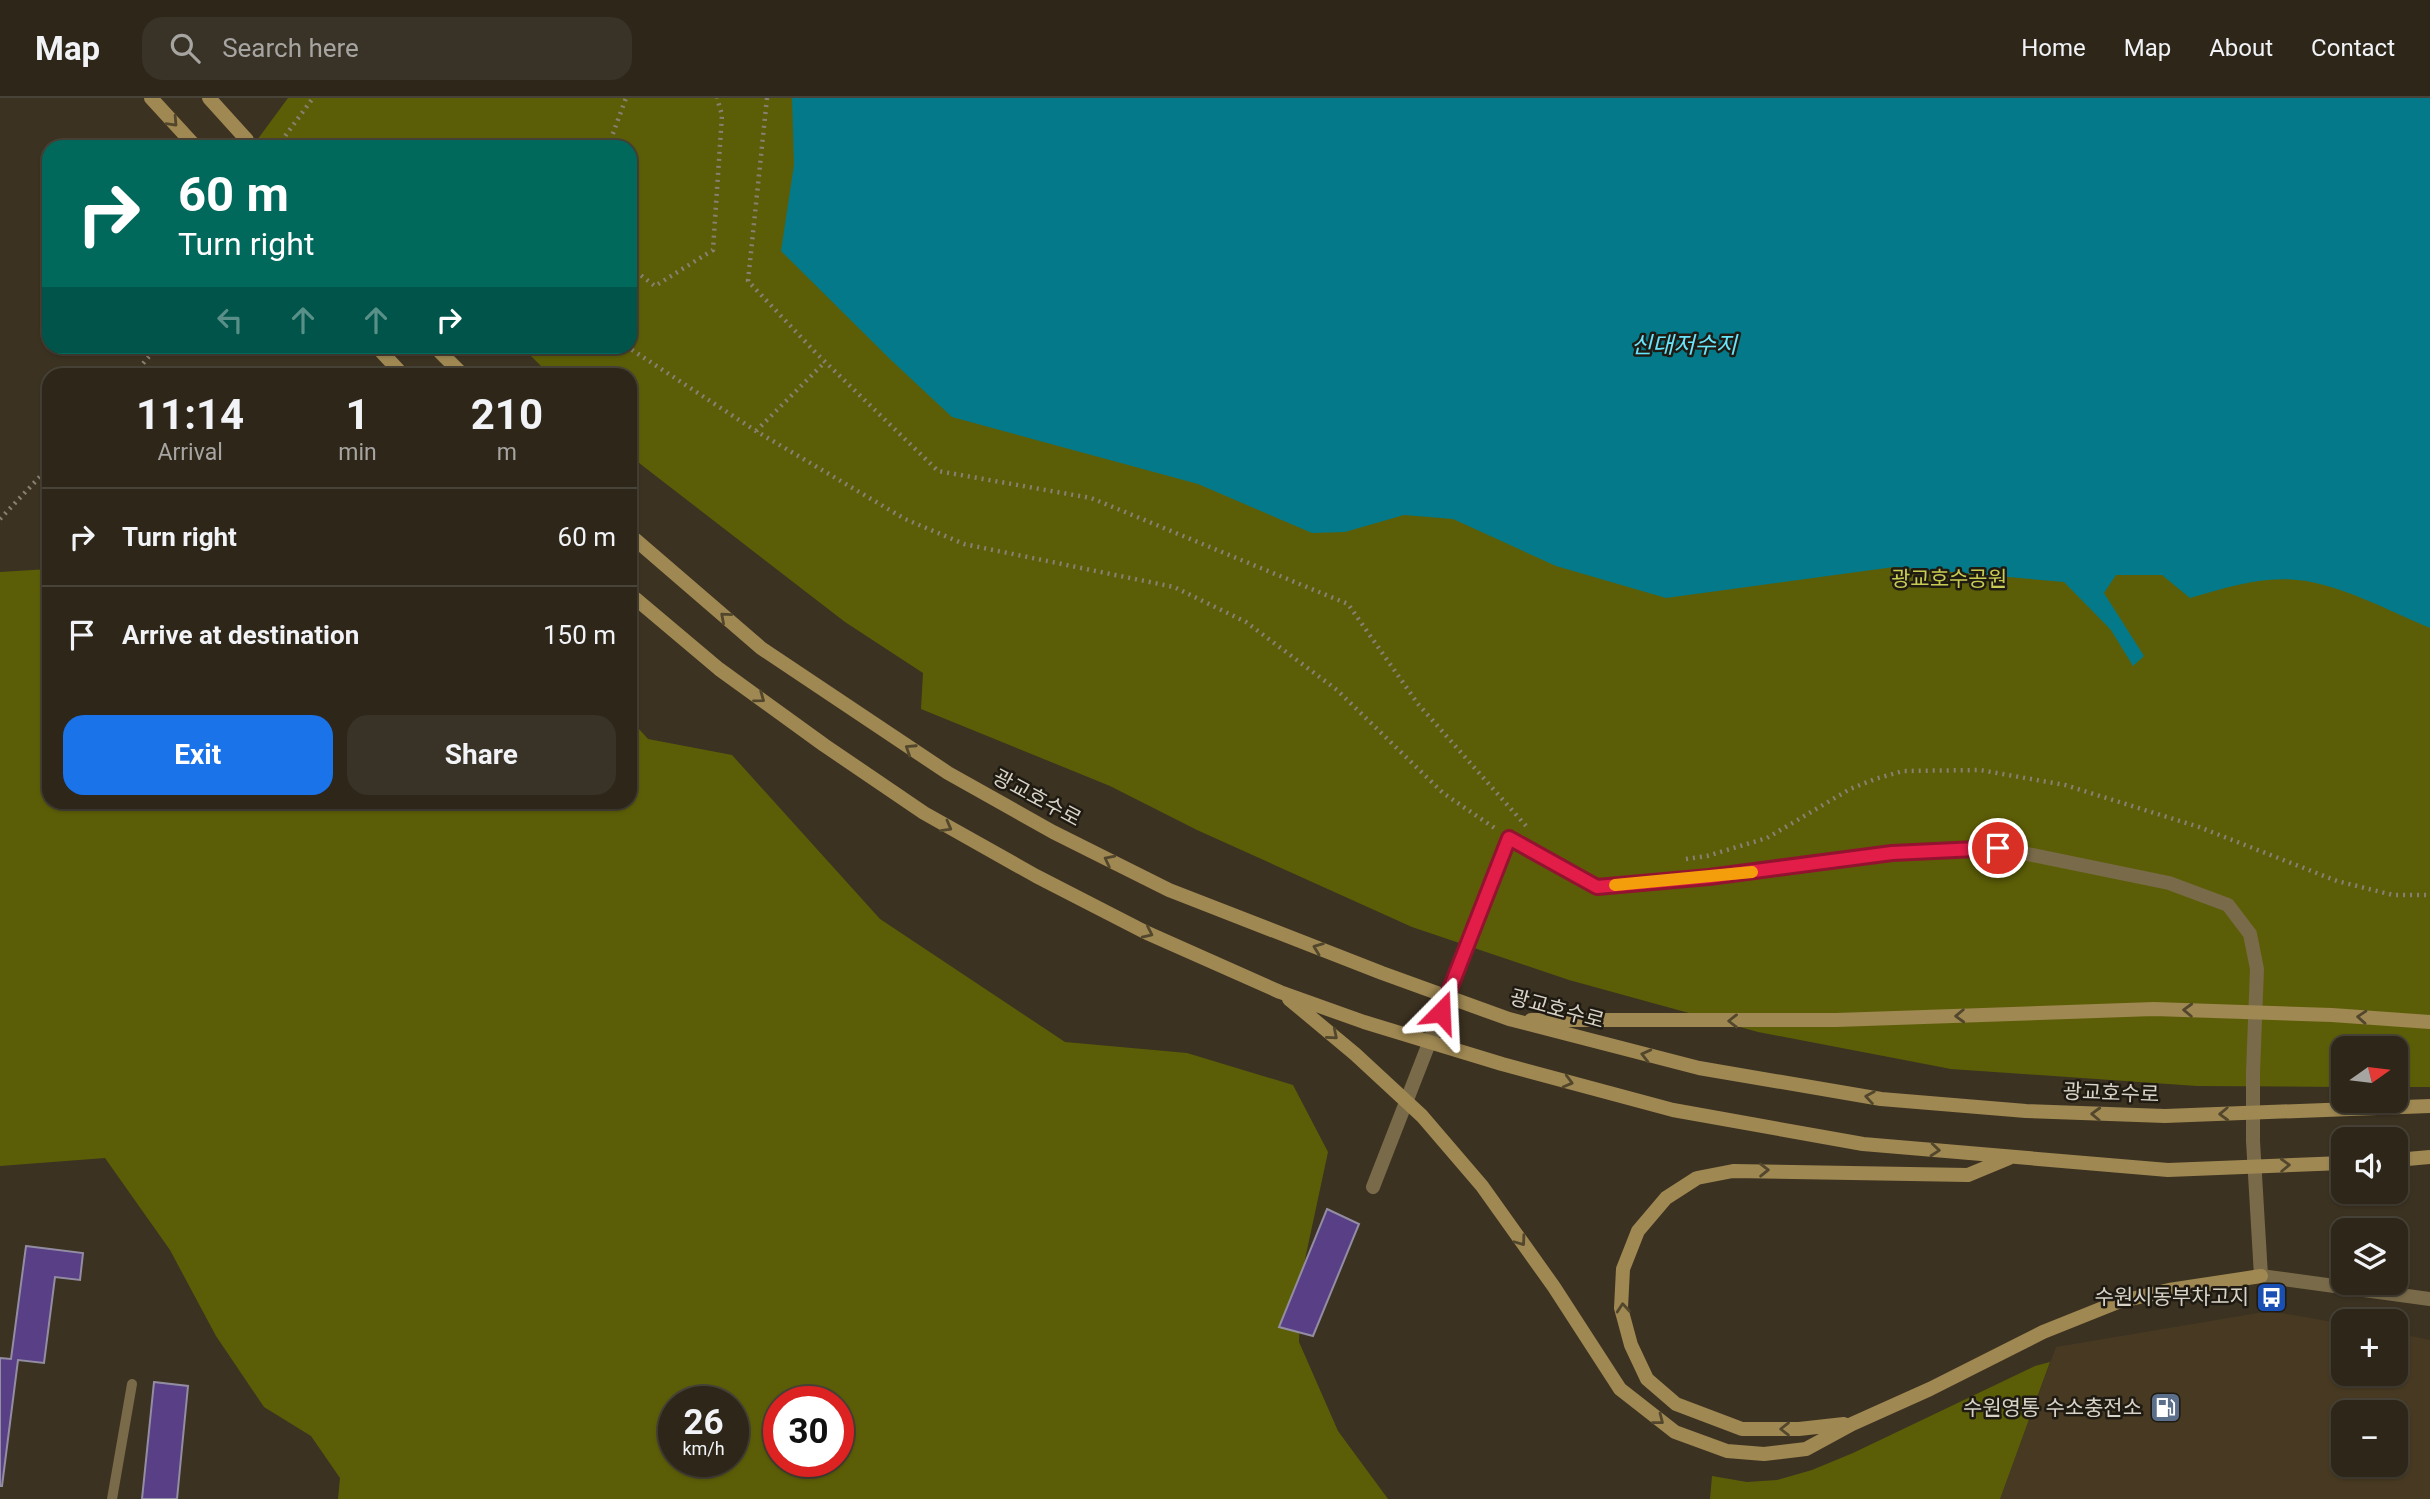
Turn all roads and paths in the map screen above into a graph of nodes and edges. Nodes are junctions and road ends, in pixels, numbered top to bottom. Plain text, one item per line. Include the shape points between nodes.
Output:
1 (151, 98) edge
2 (209, 98) edge
3 (313, 98) edge
4 (626, 98) edge
5 (717, 98) edge
6 (767, 98) edge
7 (190, 140) edge
8 (247, 140) dead end
9 (282, 140) edge
10 (611, 140) edge
11 (637, 272) edge
12 (637, 353) edge
13 (151, 354) edge
14 (383, 354) edge
15 (443, 354) edge
16 (825, 362) junction
17 (139, 368) edge
18 (396, 368) edge
19 (456, 368) edge
20 (756, 431) junction
21 (42, 474) edge
22 (0, 519) edge
23 (637, 541) edge
24 (637, 600) edge
25 (1534, 834) dead end
26 (1509, 838) junction
27 (1682, 859) dead end
28 (2430, 895) edge
29 (1280, 992) junction
30 (2256, 1012) junction
31 (1509, 1019) junction
32 (2430, 1022) edge
33 (2430, 1106) edge
34 (2012, 1157) junction
35 (2430, 1157) edge
36 (2408, 1159) edge
37 (2331, 1163) edge
38 (1373, 1187) dead end
39 (2261, 1276) junction
40 (2430, 1299) edge
41 (132, 1384) dead end
42 (1853, 1424) junction
43 (113, 1499) edge

1 -> 7 main road
2 - 8 main road
3 - 9 path
4 - 10 path
5 - 11 path via 722,115 713,250 655,286
6 - 16 path via 748,281
12 - 20 path
13 - 17 path
14 - 18 main road
15 - 19 main road
16 - 20 path
16 - 25 path via 938,471 1091,498 1348,604 1418,704
20 - 26 path via 905,519 964,544 1174,587 1246,622 1337,690 1443,793
21 - 22 path
31 -> 23 main road, 광교호수로 via 1169,890 1053,832 948,773 761,648
24 -> 29 main road via 719,668 923,813 1145,932
26 - 30 street via 1597,887 1892,853 1998,848 2169,883 2228,905 2250,934 2257,969
26 - 38 street
27 - 28 path via 1766,838 1850,789 1884,776 1903,771 1980,770 2065,785 2199,827 2337,881 2393,895
29 -> 34 main road via 1502,1064 1686,1113 1863,1144
29 -> 42 main road via 1422,1116 1482,1186 1620,1389 1675,1432 1727,1451 1763,1454 1806,1449
30 -> 31 main road via 2154,1009 1836,1020
32 -> 30 main road
30 - 39 street via 2253,1141
33 -> 31 main road, 광교호수로 via 2165,1116 1881,1099 1699,1068
34 -> 37 main road via 2168,1170
42 -> 34 main road via 1742,1429 1676,1404 1647,1379 1621,1308 1623,1269 1638,1231 1666,1198 1697,1178 1733,1171 1968,1175
35 - 36 main road
39 - 40 street
39 - 42 main road via 2118,1302 2043,1332
41 - 43 lane

